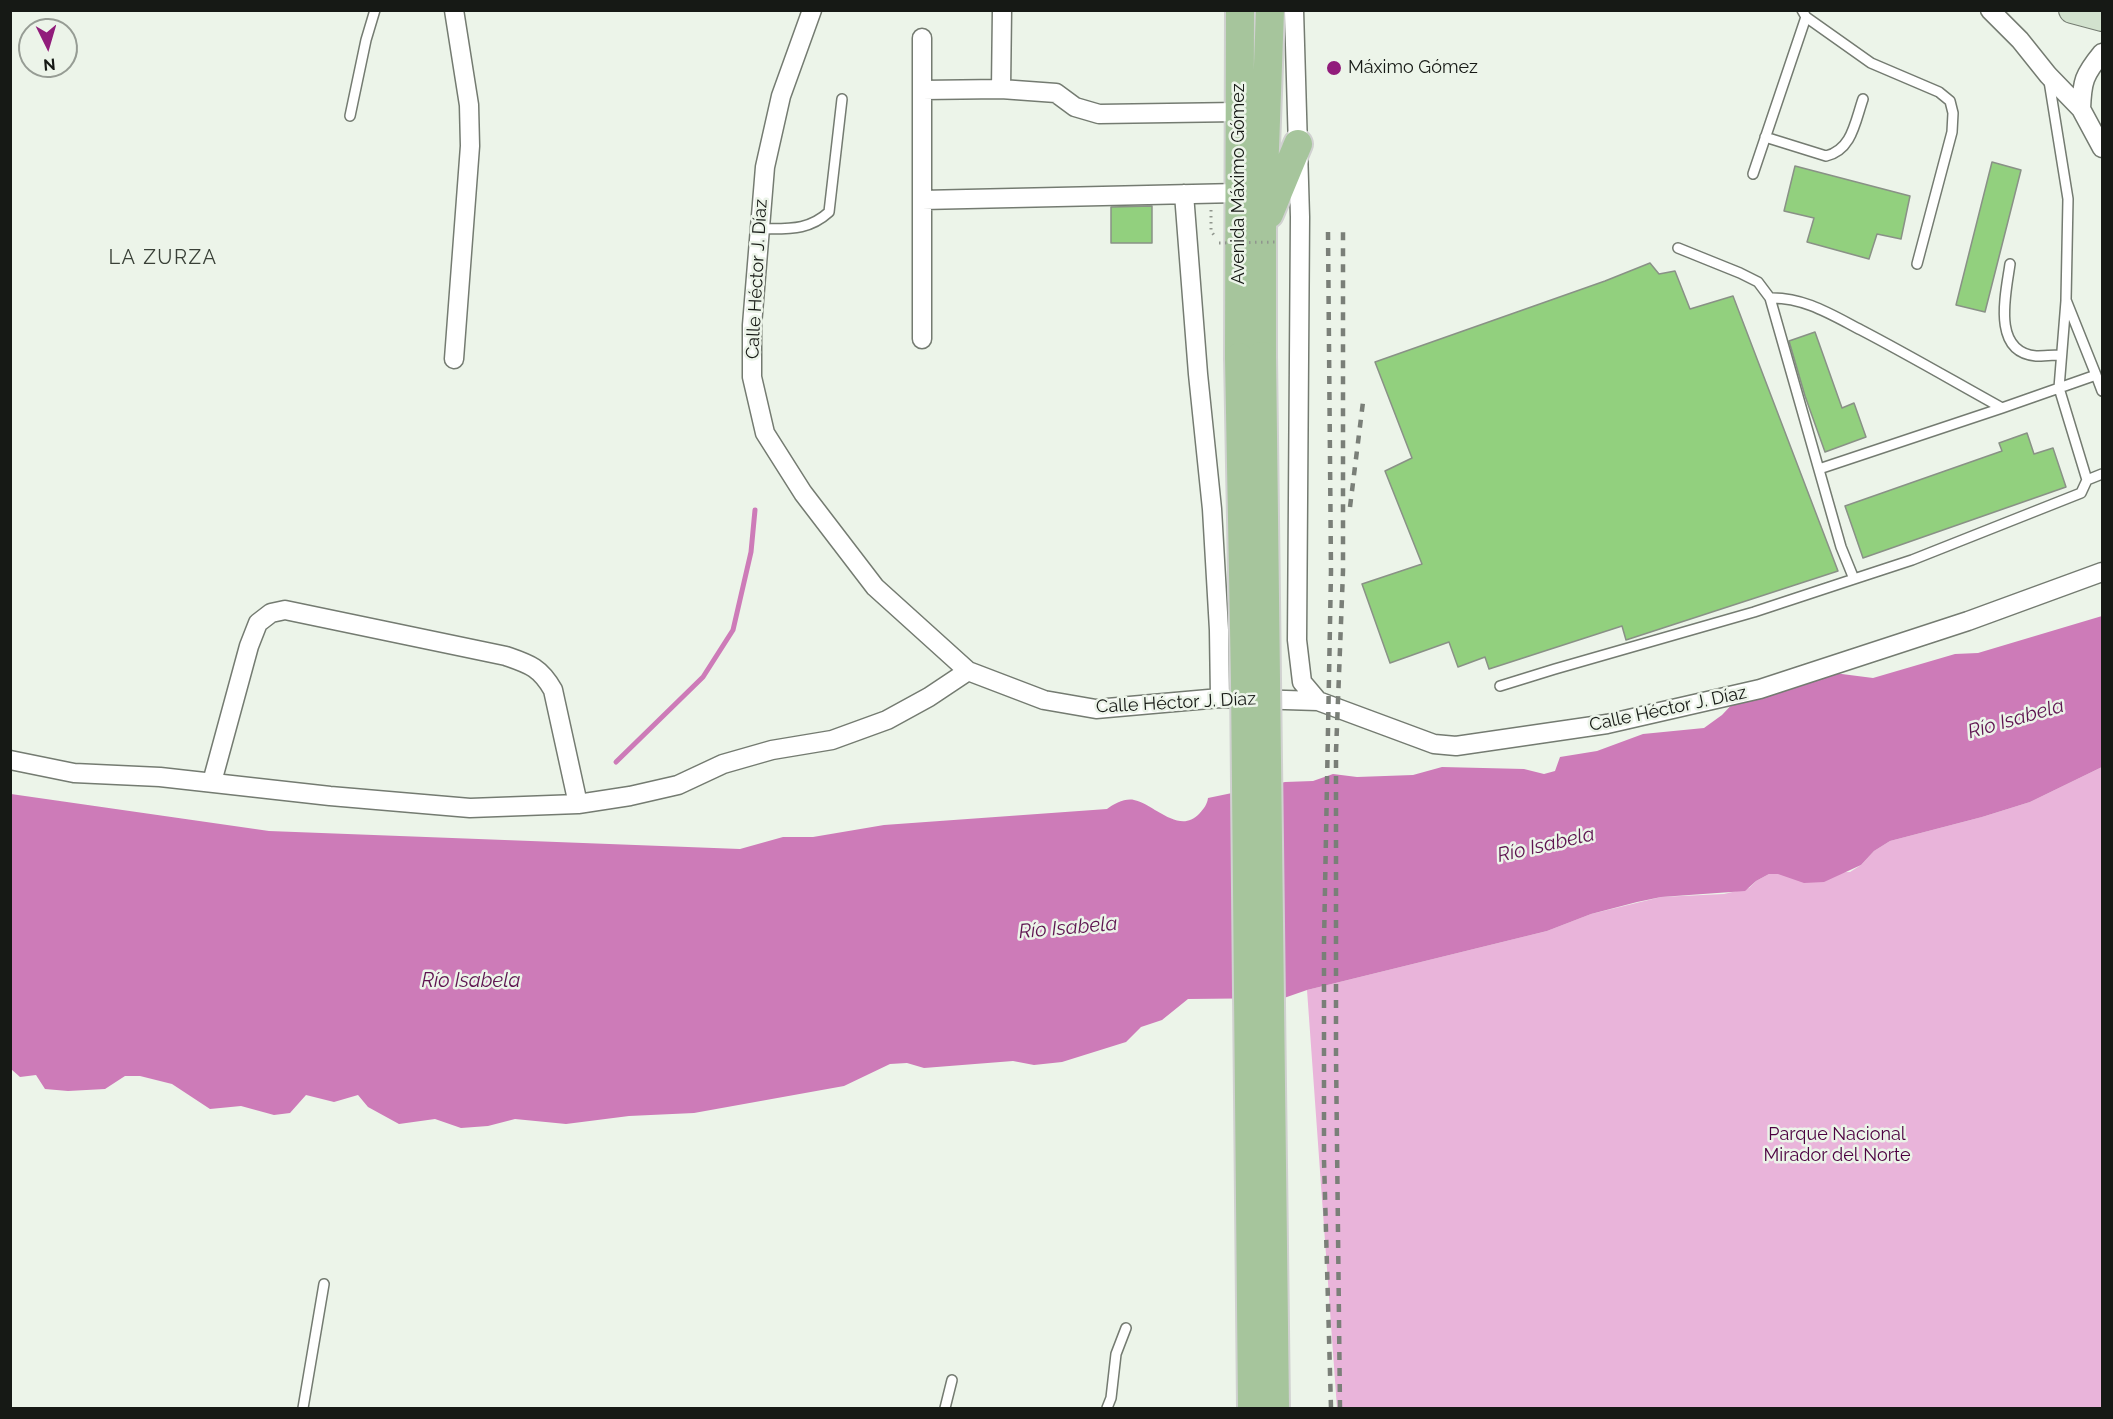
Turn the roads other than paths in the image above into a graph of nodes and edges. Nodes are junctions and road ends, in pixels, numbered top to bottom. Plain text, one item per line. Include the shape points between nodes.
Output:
1 (375, 10) edge
2 (454, 10) edge
3 (812, 10) edge
4 (1002, 10) edge
5 (1240, 10) edge
6 (1270, 10) edge
7 (1294, 10) edge
8 (1990, 10) edge
9 (2072, 10) edge
10 (1804, 14) edge
11 (2103, 18) edge
12 (922, 38) dead end
13 (2103, 53) edge
14 (2048, 75) junction
15 (1000, 89) junction
16 (922, 90) junction
17 (842, 99) dead end
18 (1863, 99) dead end
19 (2081, 110) junction
20 (1238, 112) junction
21 (350, 116) dead end
22 (1765, 137) junction
23 (1298, 144) junction
24 (2103, 148) edge
25 (1754, 174) dead end
26 (1238, 193) junction
27 (1184, 194) junction
28 (922, 200) junction
29 (758, 229) junction
30 (1269, 236) junction
31 (1677, 248) dead end
32 (1917, 264) dead end
33 (2010, 264) dead end
34 (1770, 298) junction
35 (2066, 300) junction
36 (922, 339) dead end
37 (2060, 355) junction
38 (1250, 357) junction
39 (454, 359) dead end
40 (2096, 375) junction
41 (2059, 388) junction
42 (2103, 391) edge
43 (2002, 408) junction
44 (1819, 469) junction
45 (2103, 474) edge
46 (2087, 480) junction
47 (2103, 572) edge
48 (1854, 579) junction
49 (968, 671) junction
50 (1500, 686) dead end
51 (1220, 698) junction
52 (1318, 701) junction
53 (10, 760) edge
54 (212, 782) junction
55 (578, 804) junction
56 (324, 1284) dead end
57 (1126, 1328) dead end
58 (952, 1380) dead end
59 (303, 1408) edge
60 (945, 1408) edge
61 (1107, 1408) edge
62 (1252, 1408) edge
63 (1275, 1408) edge

1 - 21 lane
2 - 39 street via 469,105 470,146
3 - 29 street, Calle Héctor J. Díaz via 781,96 765,167
4 - 15 street
5 - 20 main road, Avenida Máximo Gómez
6 - 30 main road, Avenida Máximo Gómez
7 - 23 street
8 - 14 street
9 - 11 main road
10 - 22 lane
10 - 32 lane via 1871,63 1939,92 1950,101 1952,132
12 - 16 street
13 - 19 street via 2082,84
14 - 19 street
14 - 35 lane via 2068,199
15 - 16 street
15 - 20 street via 1056,93 1075,107 1099,114
16 - 28 street
17 - 29 lane via 829,212 802,228
18 - 22 lane via 1846,145 1835,154 1826,156
19 - 24 street
20 - 26 main road, Avenida Máximo Gómez
22 - 25 lane
23 - 30 main road
23 - 52 street via 1298,640 1302,682
26 - 27 street
26 - 38 main road, Avenida Máximo Gómez
27 - 28 street
27 - 51 street via 1212,509
28 - 36 street
29 - 49 street, Calle Héctor J. Díaz via 753,378 765,433 803,493 875,587
30 - 38 main road, Avenida Máximo Gómez
31 - 34 lane via 1758,282
33 - 37 lane via 2003,319 2007,335 2019,349 2034,356
34 - 43 lane via 1810,304
34 - 44 lane
35 - 37 lane
35 - 40 lane
37 - 41 lane
38 - 62 main road, bridge via 1245,681
38 - 63 main road, bridge
40 - 41 lane
40 - 42 lane
41 - 43 lane
41 - 46 lane
43 - 44 lane
44 - 48 lane
45 - 46 lane
46 - 48 lane via 2081,494
47 - 52 street, Calle Héctor J. Díaz via 1760,689 1607,724 1456,746 1434,744
48 - 50 lane
49 - 51 street, Calle Héctor J. Díaz via 1044,700 1096,709
49 - 55 street via 887,720 832,740 772,750 723,764 678,785
51 - 52 street, Calle Héctor J. Díaz
53 - 54 street via 74,773
54 - 55 street via 470,808
54 - 55 street via 258,623 271,613 285,610 530,664 544,674 553,690
56 - 59 lane
57 - 61 lane via 1116,1354
58 - 60 lane

